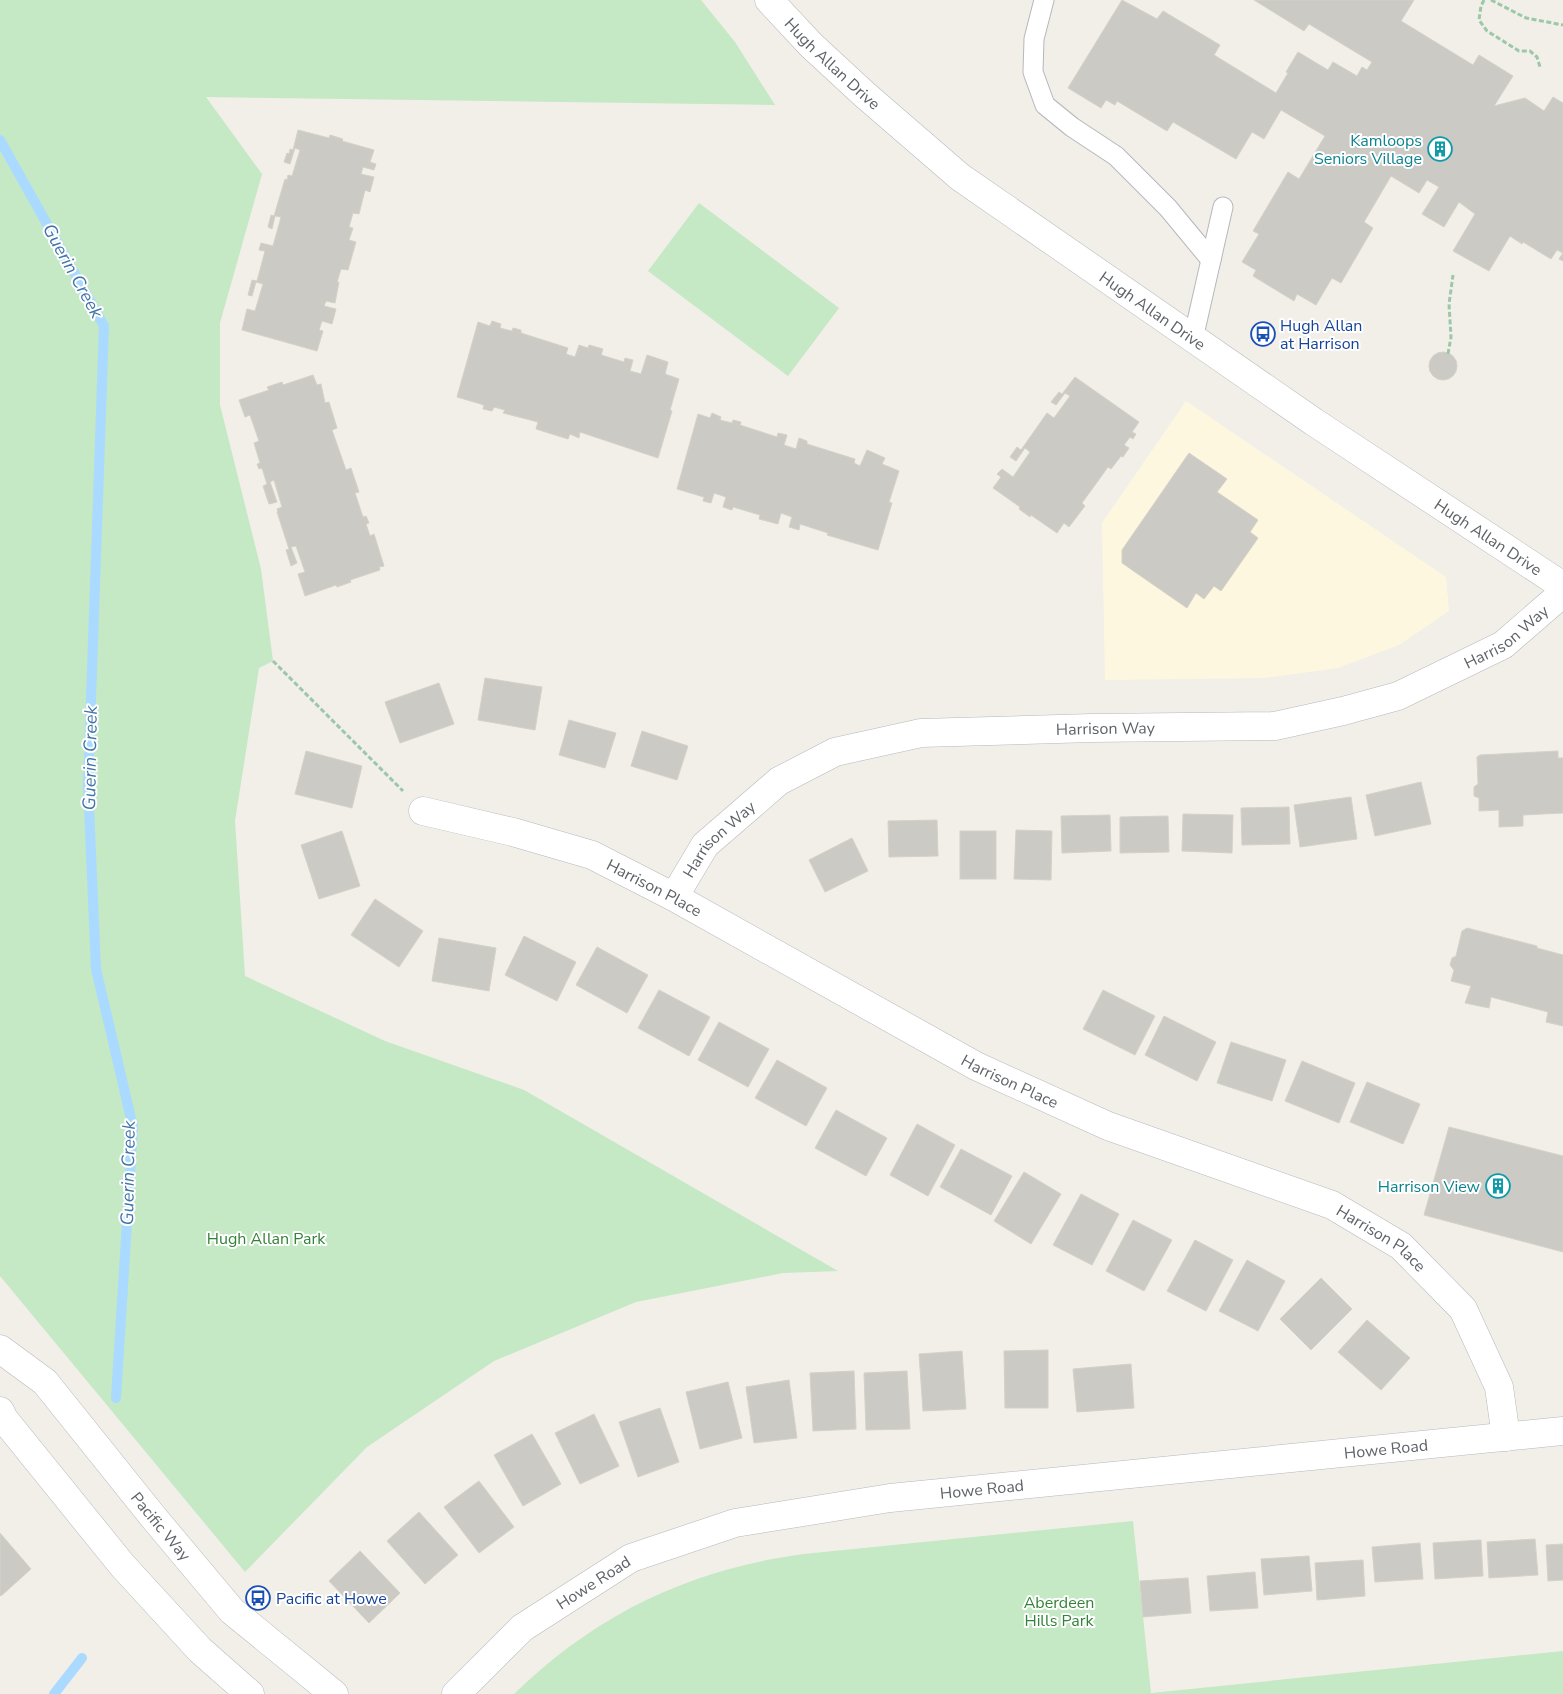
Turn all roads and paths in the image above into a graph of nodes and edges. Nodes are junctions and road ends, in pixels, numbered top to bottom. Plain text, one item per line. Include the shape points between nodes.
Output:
1 (769, 0) edge
2 (1044, 0) edge
3 (1484, 0) edge
4 (1491, 0) edge
5 (1563, 25) edge
6 (1540, 67) dead end
7 (1223, 207) dead end
8 (1211, 260) junction
9 (1453, 275) dead end
10 (1193, 339) junction
11 (1448, 354) dead end
12 (1563, 586) edge
13 (1563, 592) edge
14 (273, 661) dead end
15 (423, 811) joint
16 (674, 897) junction
17 (0, 1349) edge
18 (0, 1411) edge
19 (1563, 1431) edge
20 (1506, 1437) junction
21 (250, 1694) edge
22 (334, 1694) edge
23 (456, 1694) edge

1 - 10 street, Hugh Allan Drive via 811,45 960,177
2 - 8 lane via 1034,40 1033,72 1045,105 1116,156 1168,208
3 - 6 path via 1479,20 1487,30 1519,50 1530,51 1537,57
4 - 5 path via 1526,18
7 - 8 lane
8 - 10 lane
9 - 11 path
10 - 12 street, Hugh Allan Drive
13 - 16 street, Harrison Way via 1503,645 1398,696 1285,724 921,733 835,752 778,782 705,845
14 - 15 path
15 - 16 street, Harrison Place via 592,855
16 - 20 street, Harrison Place via 976,1066 1108,1126 1332,1205 1401,1246 1462,1309 1499,1386
17 - 22 street, Pacific Way via 45,1382 232,1611
18 - 21 street via 122,1564 200,1650
19 - 20 street, Howe Road
20 - 23 street, Howe Road via 890,1498 735,1523 631,1558 522,1628

